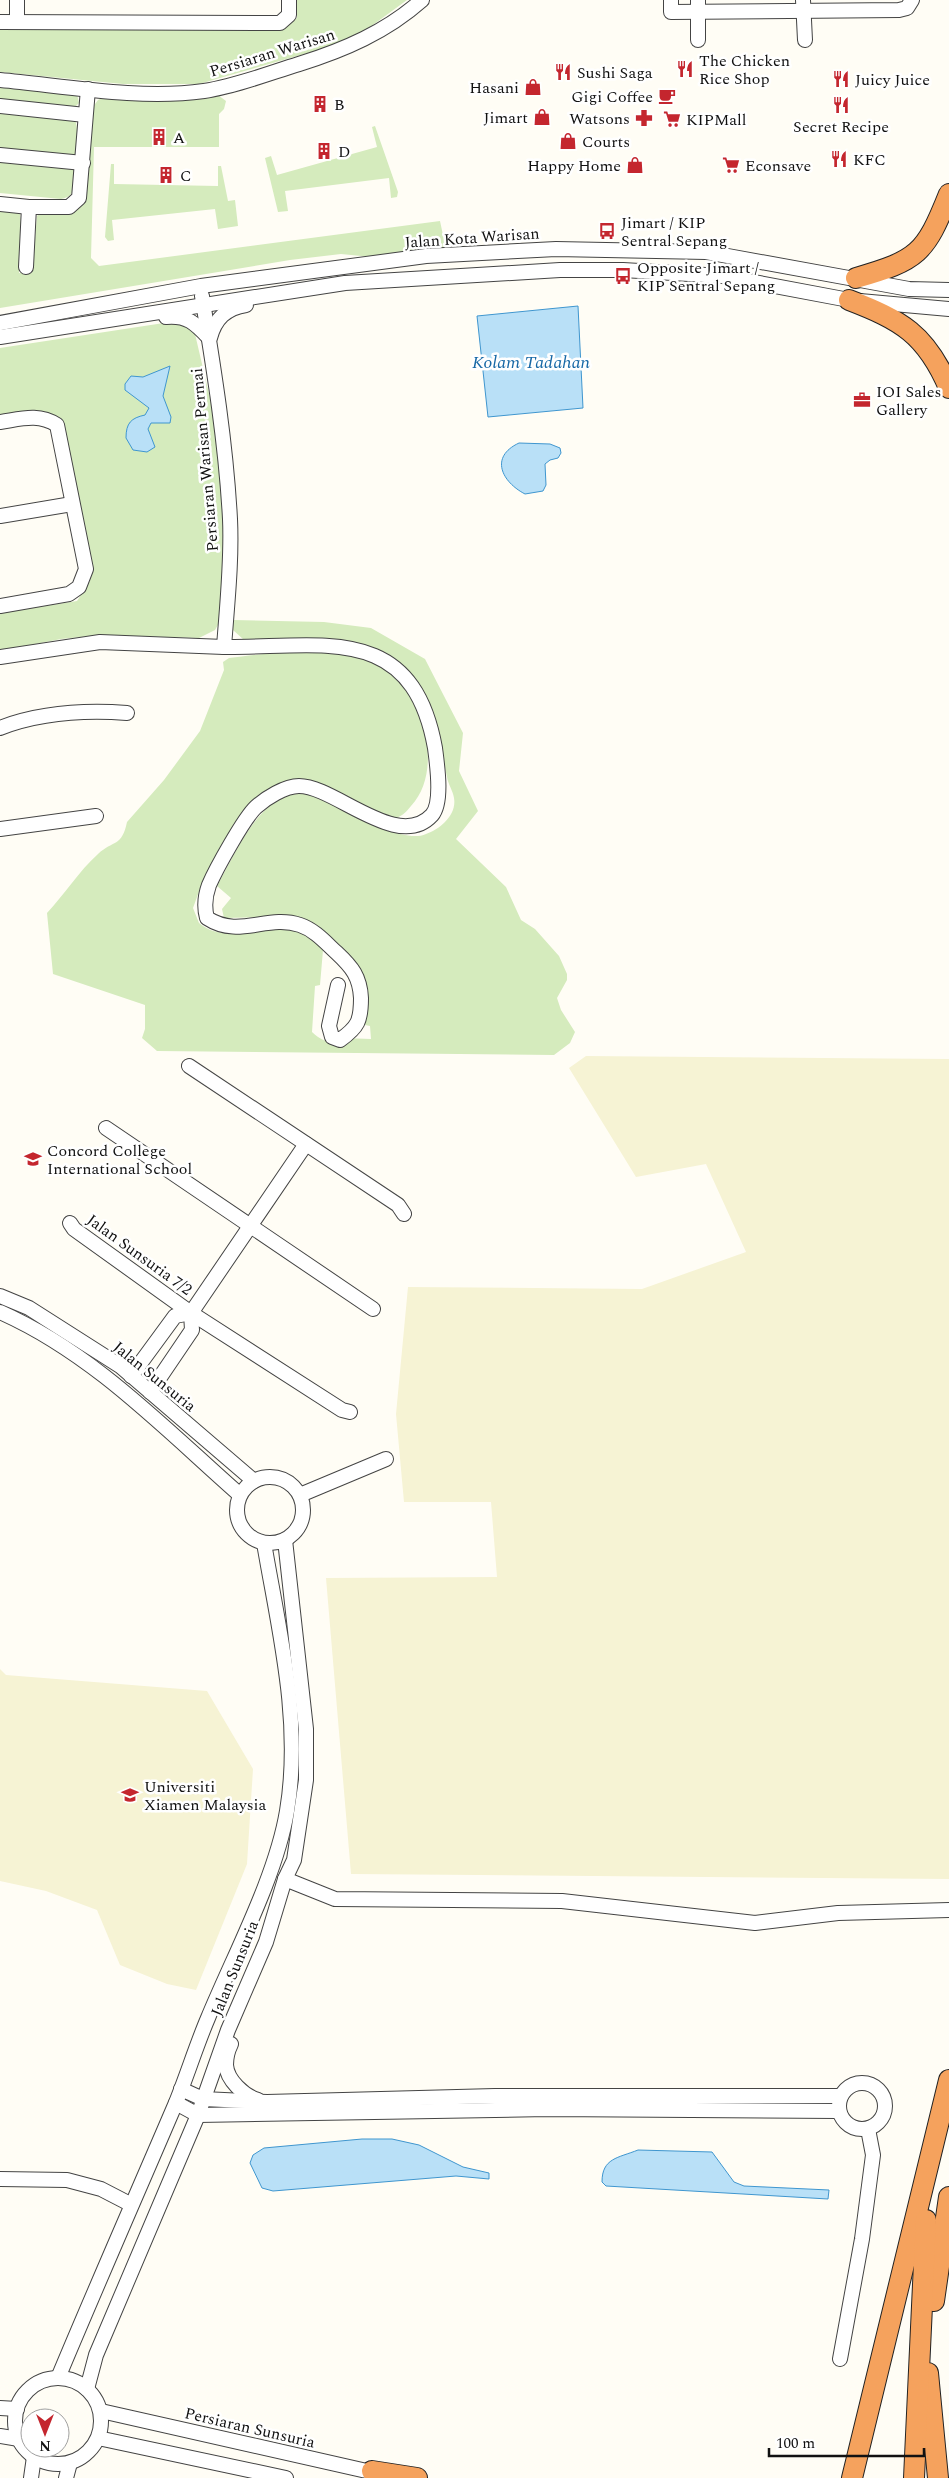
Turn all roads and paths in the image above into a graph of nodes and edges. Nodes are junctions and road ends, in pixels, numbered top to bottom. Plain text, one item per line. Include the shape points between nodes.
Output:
1 (17, 0) edge
2 (289, 0) edge
3 (422, 0) edge
4 (671, 0) edge
5 (912, 0) edge
6 (803, 5) edge
7 (698, 6) edge
8 (0, 22) edge
9 (17, 22) junction
10 (698, 40) dead end
11 (805, 40) dead end
12 (0, 80) edge
13 (88, 89) junction
14 (0, 106) edge
15 (85, 115) junction
16 (0, 155) edge
17 (83, 163) junction
18 (949, 194) edge
19 (0, 204) edge
20 (29, 207) junction
21 (26, 267) dead end
22 (856, 278) junction
23 (345, 283) junction
24 (201, 286) junction
25 (949, 290) edge
26 (849, 300) junction
27 (204, 304) junction
28 (949, 308) edge
29 (116, 318) junction
30 (0, 323) edge
31 (0, 337) edge
32 (209, 339) junction
33 (949, 388) edge
34 (0, 422) edge
35 (72, 504) junction
36 (0, 516) edge
37 (0, 606) edge
38 (224, 647) junction
39 (0, 657) edge
40 (127, 714) dead end
41 (0, 728) edge
42 (96, 816) dead end
43 (0, 829) edge
44 (338, 985) dead end
45 (189, 1066) dead end
46 (106, 1128) dead end
47 (306, 1144) junction
48 (404, 1214) dead end
49 (70, 1223) dead end
50 (250, 1226) junction
51 (0, 1296) edge
52 (373, 1309) dead end
53 (0, 1312) edge
54 (191, 1313) junction
55 (131, 1376) junction
56 (150, 1392) junction
57 (350, 1412) dead end
58 (386, 1459) dead end
59 (254, 1482) junction
60 (240, 1495) junction
61 (300, 1495) junction
62 (285, 1540) junction
63 (264, 1543) junction
64 (285, 1879) junction
65 (949, 1910) edge
66 (266, 1942) junction
67 (949, 2080) edge
68 (181, 2089) junction
69 (840, 2096) junction
70 (203, 2099) junction
71 (267, 2102) junction
72 (176, 2103) junction
73 (838, 2111) junction
74 (198, 2114) junction
75 (868, 2129) junction
76 (929, 2166) junction
77 (0, 2179) edge
78 (949, 2196) edge
79 (130, 2204) junction
80 (840, 2359) dead end
81 (928, 2371) junction
82 (58, 2378) junction
83 (87, 2389) junction
84 (0, 2408) edge
85 (17, 2409) junction
86 (101, 2411) junction
87 (0, 2436) edge
88 (98, 2438) junction
89 (19, 2439) joint
90 (34, 2458) edge
91 (36, 2458) edge
92 (70, 2463) junction
93 (372, 2471) junction
94 (31, 2478) edge
95 (66, 2478) edge
96 (286, 2478) edge
97 (391, 2478) edge
98 (418, 2478) edge
99 (852, 2478) edge
100 (914, 2478) edge
101 (926, 2478) edge
102 (938, 2478) edge

1 - 9 street
2 - 9 street via 289,16 280,23 272,24
3 - 13 street, Persiaran Warisan via 382,30 353,45 231,85 202,91 130,93
4 - 7 street via 671,12
5 - 6 street via 907,8 899,10
6 - 7 street
6 - 11 street
7 - 10 street
8 - 9 street
12 - 13 street, Persiaran Warisan
13 - 15 street
14 - 15 street
15 - 17 street
16 - 17 street
17 - 20 street via 79,198 69,207
18 - 22 highway via 924,246 911,258 892,268
19 - 20 street
20 - 21 street
22 - 24 street, Jalan Kota Warisan via 706,252 556,248 426,256
22 - 25 street, Jalan Kota Warisan via 909,289
23 - 26 street via 560,270 623,270 722,276
23 - 27 street
23 - 32 street via 317,293 234,307 220,316
24 - 27 street, Persiaran Warisan Permai
24 - 30 street, Jalan Kota Warisan
26 - 28 street
26 - 33 highway via 906,326 940,368
27 - 29 street
27 - 32 street, Persiaran Warisan Permai
29 - 31 street
29 - 32 street via 137,321 180,316 189,319
32 - 38 street, Persiaran Warisan Permai via 230,519 231,558
34 - 35 street via 32,417 46,418 57,425
35 - 36 street
35 - 37 street via 86,569 79,587 69,594
38 - 39 street via 100,642
38 - 44 street via 313,645 366,651 395,668 410,682 431,726 438,775 438,801 432,814 419,823 404,826 388,823 311,788 298,786 255,808 209,886 204,906 207,918 219,926 233,928 274,922 299,925 312,931 350,964 358,977 360,1020 353,1031 340,1040 332,1037 329,1026
40 - 41 street via 98,711 60,715
42 - 43 street
45 - 47 street
46 - 50 street
47 - 48 street via 398,1205
47 - 50 street
49 - 54 street, Jalan Sunsuria 7/2
50 - 52 street
50 - 54 street
51 - 55 street, Jalan Sunsuria via 29,1308
53 - 60 street, Jalan Sunsuria via 74,1353
54 - 55 street via 175,1316
54 - 56 street via 192,1330
54 - 57 street, Jalan Sunsuria 7/2 via 342,1410
55 - 56 street, Jalan Sunsuria
56 - 59 street, Jalan Sunsuria
58 - 61 street
59 - 60 street
59 - 61 street via 264,1478 280,1479 294,1486
60 - 63 street via 237,1505 240,1525 246,1533
61 - 62 street via 303,1505 300,1526
62 - 63 street
62 - 64 street, Jalan Sunsuria via 306,1729 306,1780 298,1842
63 - 68 street, Jalan Sunsuria via 286,1670 292,1729 287,1810 269,1872
64 - 65 street via 335,1900 562,1901 755,1923 838,1913
64 - 66 street, Jalan Sunsuria
66 - 70 street, Jalan Sunsuria
66 - 71 street via 226,2066 232,2080 248,2097
67 - 76 highway
68 - 70 street
68 - 72 street, Jalan Sunsuria
69 - 71 street via 495,2096
69 - 73 street
69 - 75 street via 844,2090 858,2083 874,2086 880,2091 884,2098 884,2113 881,2120
70 - 71 street
70 - 74 street, Jalan Sunsuria
72 - 74 street
72 - 79 street, Jalan Sunsuria
73 - 74 street via 548,2108
73 - 75 street via 853,2128
74 - 83 street, Jalan Sunsuria via 96,2355
75 - 80 street via 873,2155 862,2239
76 - 99 highway
76 - 100 highway
77 - 79 street via 67,2180 101,2189
78 - 81 highway via 935,2281
79 - 82 street, Jalan Sunsuria
81 - 101 highway
81 - 102 highway
82 - 83 street via 79,2383
82 - 85 street via 32,2387
83 - 86 street
84 - 85 street
85 - 89 street
86 - 88 street via 102,2425
86 - 93 street, Persiaran Sunsuria
87 - 89 street
88 - 92 street via 82,2458
88 - 96 street
90 - 94 street
91 - 92 street via 58,2464
92 - 95 street
93 - 97 street, Persiaran Sunsuria
93 - 98 highway

